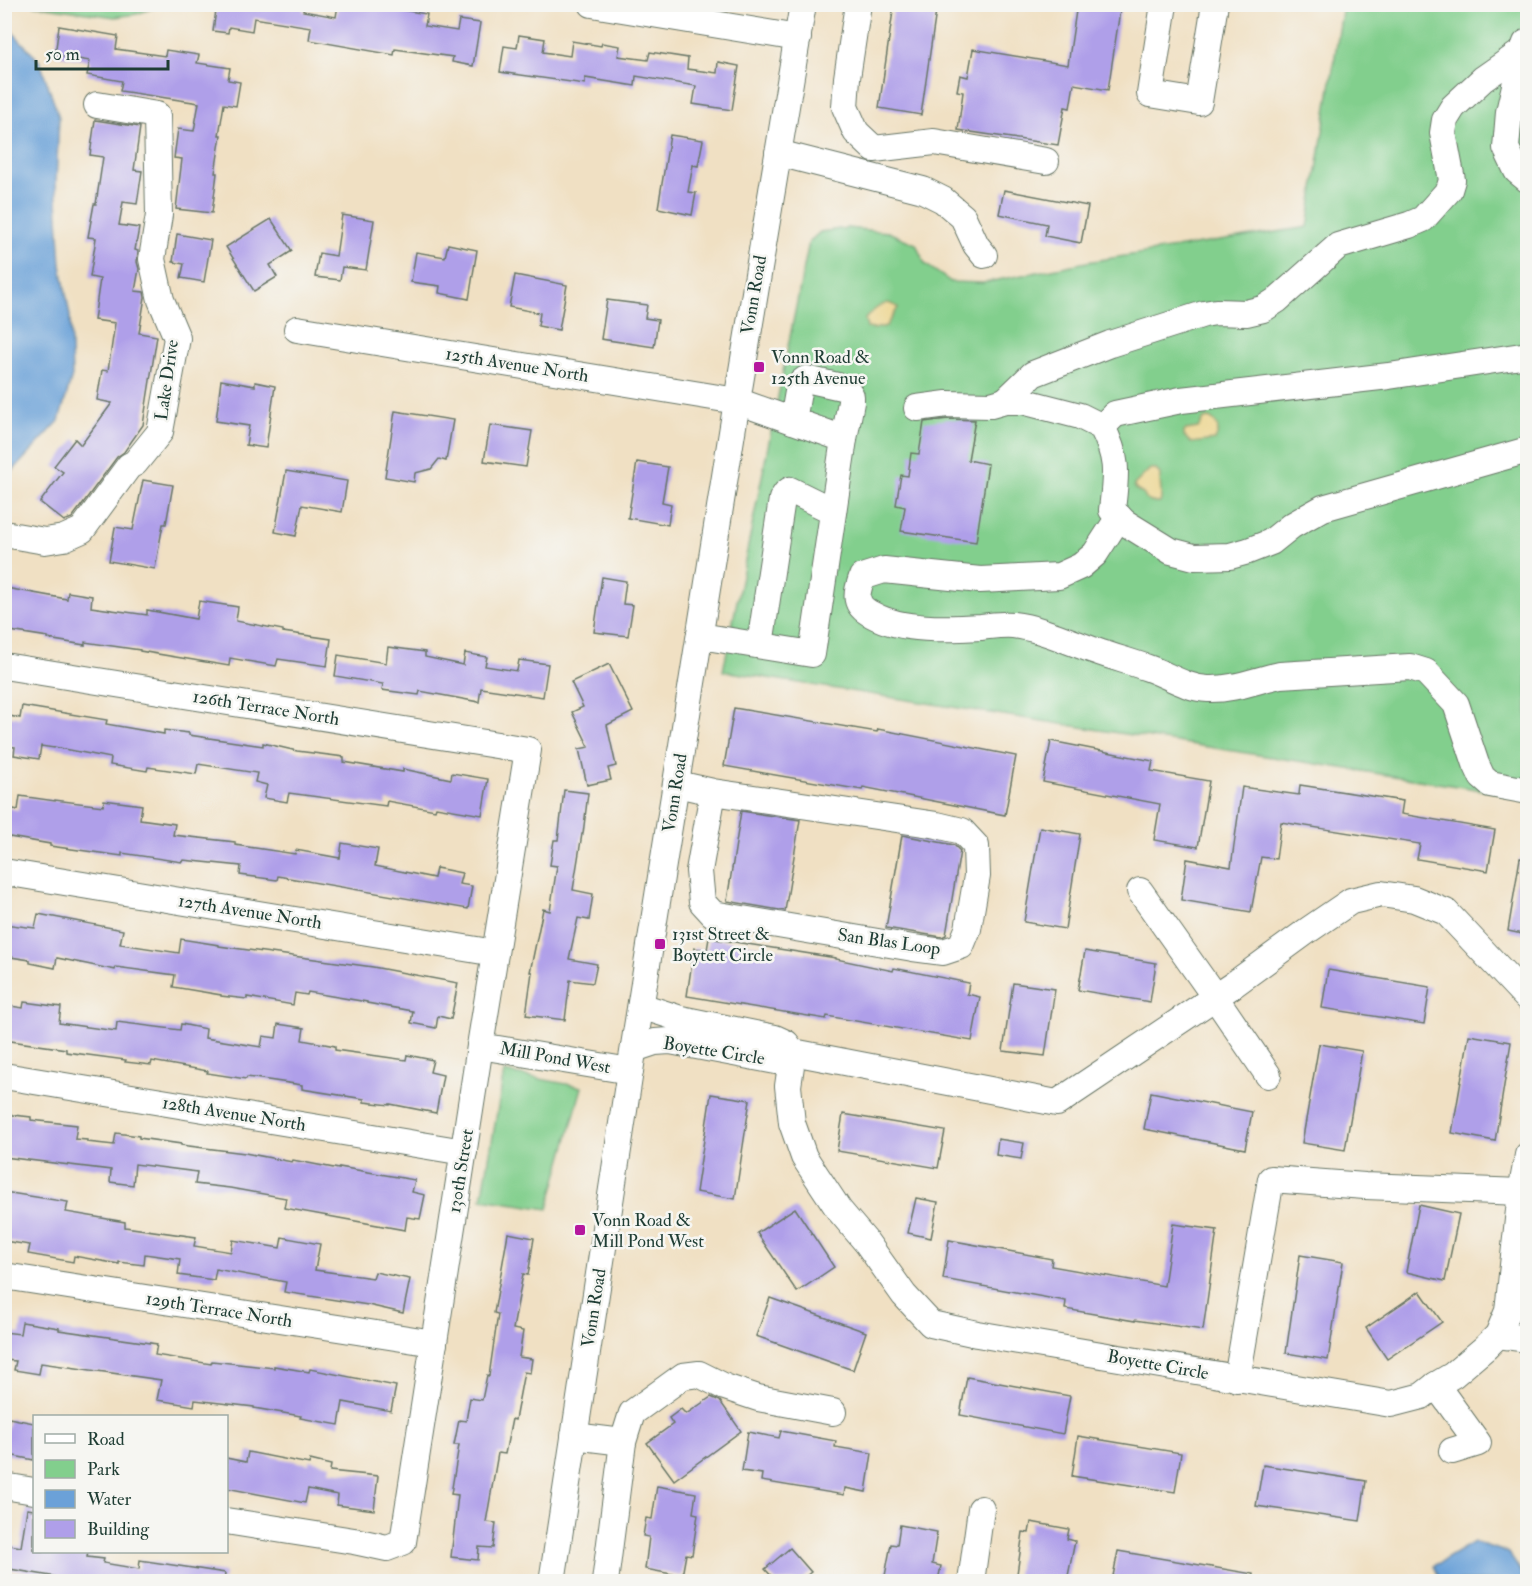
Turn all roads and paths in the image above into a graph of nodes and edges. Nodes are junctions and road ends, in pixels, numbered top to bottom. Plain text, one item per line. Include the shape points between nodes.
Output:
1 (592, 4) edge
2 (803, 4) edge
3 (858, 4) edge
4 (1164, 4) edge
5 (1215, 4) edge
6 (798, 38) junction
7 (1525, 46) edge
8 (97, 105) dead end
9 (778, 153) junction
10 (1046, 161) dead end
11 (1527, 180) edge
12 (984, 255) dead end
13 (297, 329) dead end
14 (1527, 356) edge
15 (737, 401) junction
16 (1005, 401) junction
17 (917, 408) dead end
18 (794, 421) junction
19 (1102, 427) junction
20 (844, 439) junction
21 (1527, 450) edge
22 (833, 511) junction
23 (1119, 517) junction
24 (4, 534) edge
25 (700, 636) junction
26 (760, 645) junction
27 (4, 666) edge
28 (528, 750) joint
29 (676, 784) junction
30 (1527, 791) edge
31 (713, 792) junction
32 (4, 872) edge
33 (1140, 891) dead end
34 (495, 952) junction
35 (1215, 997) junction
36 (1527, 999) edge
37 (641, 1006) junction
38 (480, 1046) junction
39 (793, 1052) junction
40 (632, 1060) junction
41 (4, 1076) edge
42 (1268, 1076) dead end
43 (464, 1152) junction
44 (1527, 1155) edge
45 (1521, 1192) junction
46 (4, 1276) edge
47 (1498, 1335) junction
48 (1527, 1339) edge
49 (434, 1343) junction
50 (1237, 1378) junction
51 (1436, 1385) junction
52 (833, 1412) dead end
53 (574, 1436) junction
54 (623, 1442) junction
55 (1452, 1451) dead end
56 (4, 1486) edge
57 (33, 1491) edge
58 (981, 1509) dead end
59 (228, 1521) edge
60 (552, 1581) edge
61 (605, 1581) edge
62 (971, 1581) edge

1 - 6 street
2 - 6 street, Vonn Road
3 - 10 street via 844,107 856,132 874,149 934,142
4 - 5 street via 1150,94 1199,102
6 - 9 street, Vonn Road
7 - 11 street via 1509,112 1506,148 1517,171
7 - 16 street via 1483,79 1445,120 1443,133 1452,180 1449,190 1423,219 1338,246 1263,309 1204,314 1110,344 1033,374
8 - 24 street, Lake Drive via 157,115 159,215 152,259 161,300 177,338 160,432 135,464 129,466 82,530 45,541
9 - 12 street via 923,190 963,217
9 - 15 street, Vonn Road
13 - 15 street, 125th Avenue North
14 - 19 street via 1181,400 1115,414
15 - 18 street, 125th Avenue North
15 - 25 street, Vonn Road
16 - 17 street
16 - 19 street via 1022,401 1080,416
18 - 20 street, 125th Avenue North
18 - 20 street via 799,386 806,379 846,388 851,402
19 - 23 street via 1115,459 1112,510
20 - 22 street
21 - 23 street via 1323,508 1271,542 1230,556 1194,557 1171,551
22 - 26 street via 812,654
22 - 26 street via 790,490 782,499
23 - 30 street via 1095,554 1082,566 1059,576 980,580 884,570 862,577 856,594 860,606 886,621 942,629 1012,625 1040,631 1207,689 1232,688 1280,675 1410,667 1426,672 1456,704 1482,777 1490,784
25 - 26 street
25 - 29 street, Vonn Road
27 - 28 street, 126th Terrace North
28 - 34 street, 130th Street
29 - 31 street, San Blas Loop
29 - 37 street, Vonn Road
31 - 31 street, San Blas Loop via 962,831 976,846 977,876 968,929 961,946 943,952 713,914 702,902 699,871
32 - 34 street, 127th Avenue North
33 - 35 street
34 - 38 street, 130th Street
35 - 36 street, Boyette Circle via 1351,901 1382,894 1414,899 1446,912
35 - 39 street, Boyette Circle via 1057,1102
35 - 42 street
37 - 39 street, Boyette Circle via 681,1020 776,1038
37 - 40 street, Vonn Road
38 - 40 street, Mill Pond West
38 - 43 street, 130th Street
39 - 40 street, Boyette Circle via 776,1061 670,1041 655,1042
39 - 50 street, Boyette Circle via 788,1086 792,1123 804,1157 904,1295 931,1324
40 - 53 street, Vonn Road
41 - 43 street, 128th Avenue North
43 - 49 street, 130th Street
44 - 45 street, Boyette Circle
45 - 47 street, Boyette Circle via 1508,1311
45 - 50 street via 1271,1179
46 - 49 street, 129th Terrace North
47 - 48 street
47 - 51 street, Boyette Circle
49 - 59 street, 130th Street via 403,1542 387,1548
50 - 51 street, Boyette Circle via 1391,1404 1422,1396
51 - 55 street via 1478,1443
52 - 54 street via 758,1398 699,1374 683,1376 632,1413
53 - 54 street
53 - 60 street, Vonn Road
54 - 61 street
56 - 57 street
58 - 62 street

